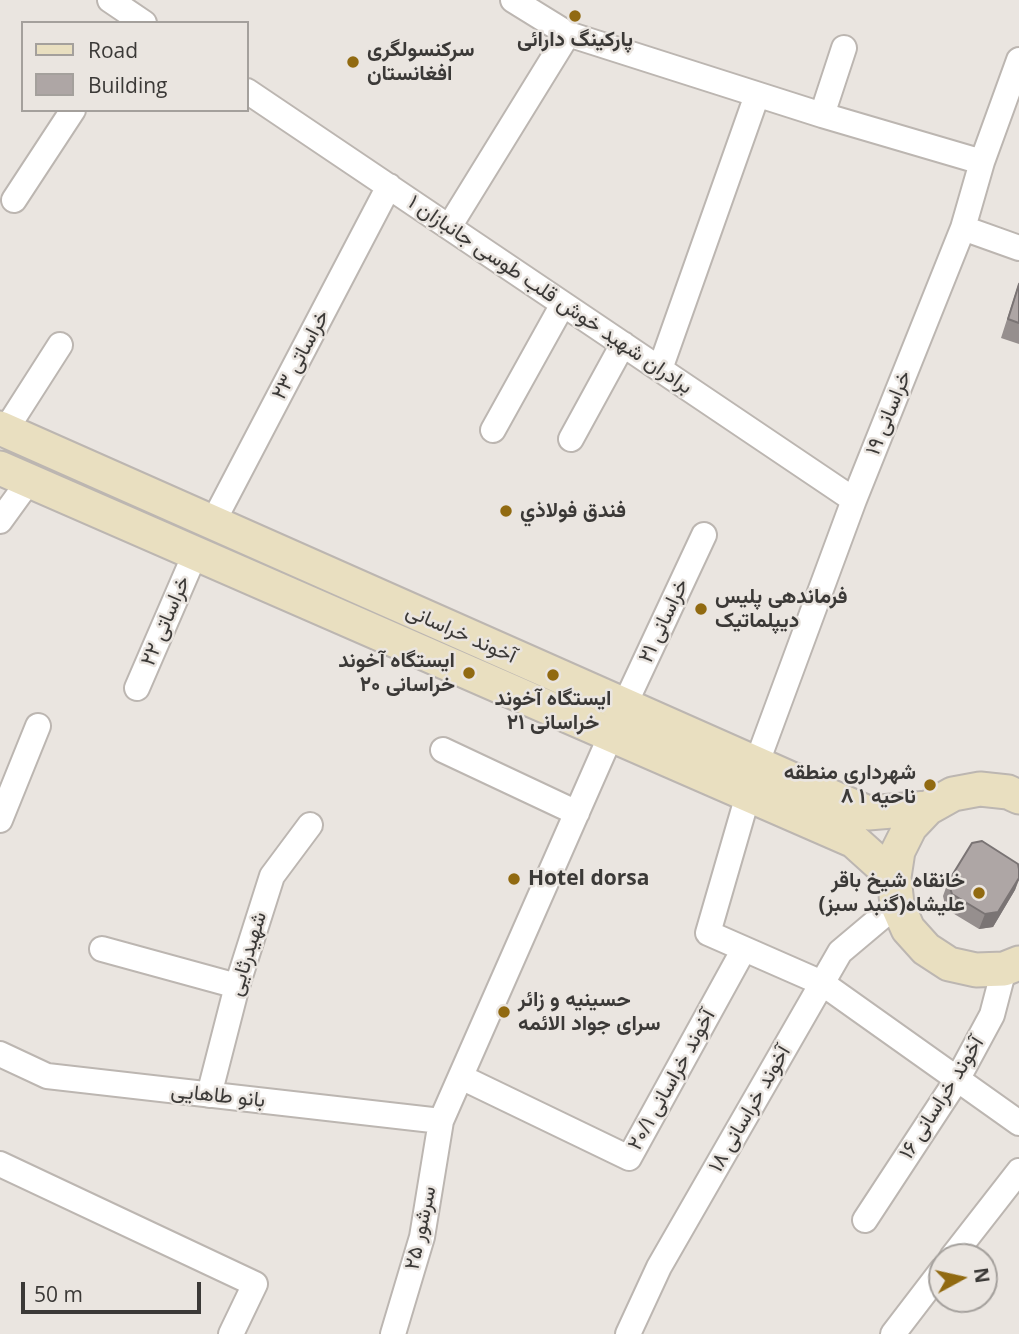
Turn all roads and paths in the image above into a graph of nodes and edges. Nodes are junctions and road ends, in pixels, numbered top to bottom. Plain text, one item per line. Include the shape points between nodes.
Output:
1 (110, 0) edge
2 (513, 0) edge
3 (137, 21) edge
4 (568, 34) junction
5 (844, 48) dead end
6 (1019, 60) edge
7 (248, 92) edge
8 (757, 95) junction
9 (72, 112) edge
10 (822, 116) junction
11 (982, 162) junction
12 (389, 187) junction
13 (14, 200) dead end
14 (449, 227) junction
15 (963, 228) junction
16 (1019, 247) edge
17 (563, 304) junction
18 (623, 344) junction
19 (60, 345) dead end
20 (660, 369) junction
21 (3, 430) edge
22 (493, 430) dead end
23 (571, 439) dead end
24 (14, 474) edge
25 (854, 500) junction
26 (0, 521) edge
27 (212, 524) junction
28 (704, 536) dead end
29 (195, 554) junction
30 (137, 688) dead end
31 (617, 721) junction
32 (38, 726) dead end
33 (443, 750) dead end
34 (752, 780) junction
35 (1019, 797) edge
36 (928, 808) junction
37 (577, 813) junction
38 (0, 820) edge
39 (310, 825) dead end
40 (895, 890) junction
41 (102, 949) dead end
42 (744, 949) junction
43 (1012, 966) edge
44 (822, 984) junction
45 (237, 986) junction
46 (0, 1054) edge
47 (461, 1077) junction
48 (958, 1078) junction
49 (209, 1095) junction
50 (441, 1121) junction
51 (1019, 1123) edge
52 (0, 1164) edge
53 (1019, 1171) edge
54 (864, 1220) dead end
55 (963, 1243) edge
56 (928, 1287) edge
57 (231, 1334) edge
58 (393, 1334) edge
59 (628, 1334) edge
60 (892, 1334) edge

1 - 3 street
2 - 4 street
4 - 8 street
4 - 14 street
5 - 10 street
6 - 11 street, خراسانی ۱۹
7 - 12 street, برادران شهید خوش قلب طوسی جانبازان ۱
8 - 10 street
8 - 20 street
9 - 13 street
10 - 11 street
11 - 15 street, خراسانی ۱۹
12 - 14 street, برادران شهید خوش قلب طوسی جانبازان ۱
12 - 27 street, خراساتی ۲۳
14 - 17 street, برادران شهید خوش قلب طوسی جانبازان ۱
15 - 16 street
15 - 25 street, خراسانی ۱۹
17 - 18 street, برادران شهید خوش قلب طوسی جانبازان ۱
17 - 22 street
18 - 20 street, برادران شهید خوش قلب طوسی جانبازان ۱
18 - 23 street
19 - 21 street
20 - 25 street, برادران شهید خوش قلب طوسی جانبازان ۱
21 - 27 street, آخوند خراسانی
24 - 26 street
24 - 29 street, آخوند خراسانی
25 - 34 street, خراسانی ۱۹
27 - 31 street, آخوند خراسانی
28 - 31 street, خراسانی ۲۱
29 - 30 street, خراساتی ۲۲
29 - 31 street, آخوند خراسانی
31 - 34 street, آخوند خراسانی
31 - 37 street
32 - 38 street
33 - 37 street
34 - 36 street, آخوند خراسانی via 868,813
34 - 40 street, آخوند خراسانی via 854,841
34 - 42 street, خراسانی ۱۹ via 709,933
35 - 36 street via 980,789 953,794
36 - 40 street via 910,827 898,851
37 - 47 street
39 - 45 street, شهیدرثایی via 272,876
40 - 43 street via 908,929 937,957 976,970
40 - 44 street, آخوند خراسانی ۱۸ via 840,952
41 - 45 street
42 - 44 street
42 - 47 street, آخوند خراسانی ۲۰/۱ via 629,1158
43 - 48 street, آخوند خراسانی ۱۶
44 - 48 street
44 - 59 street, آخوند خراسانی ۱۸ via 659,1267
45 - 49 street, شهیدرثایی
46 - 49 street, بانو طاهایی via 47,1076
47 - 50 street
48 - 51 street
48 - 54 street, آخوند خراسانی ۱۶
49 - 50 street, بانو طاهایی
50 - 58 street, سرشور ۲۵ via 422,1237
52 - 57 street via 255,1284
53 - 55 street
56 - 60 street

